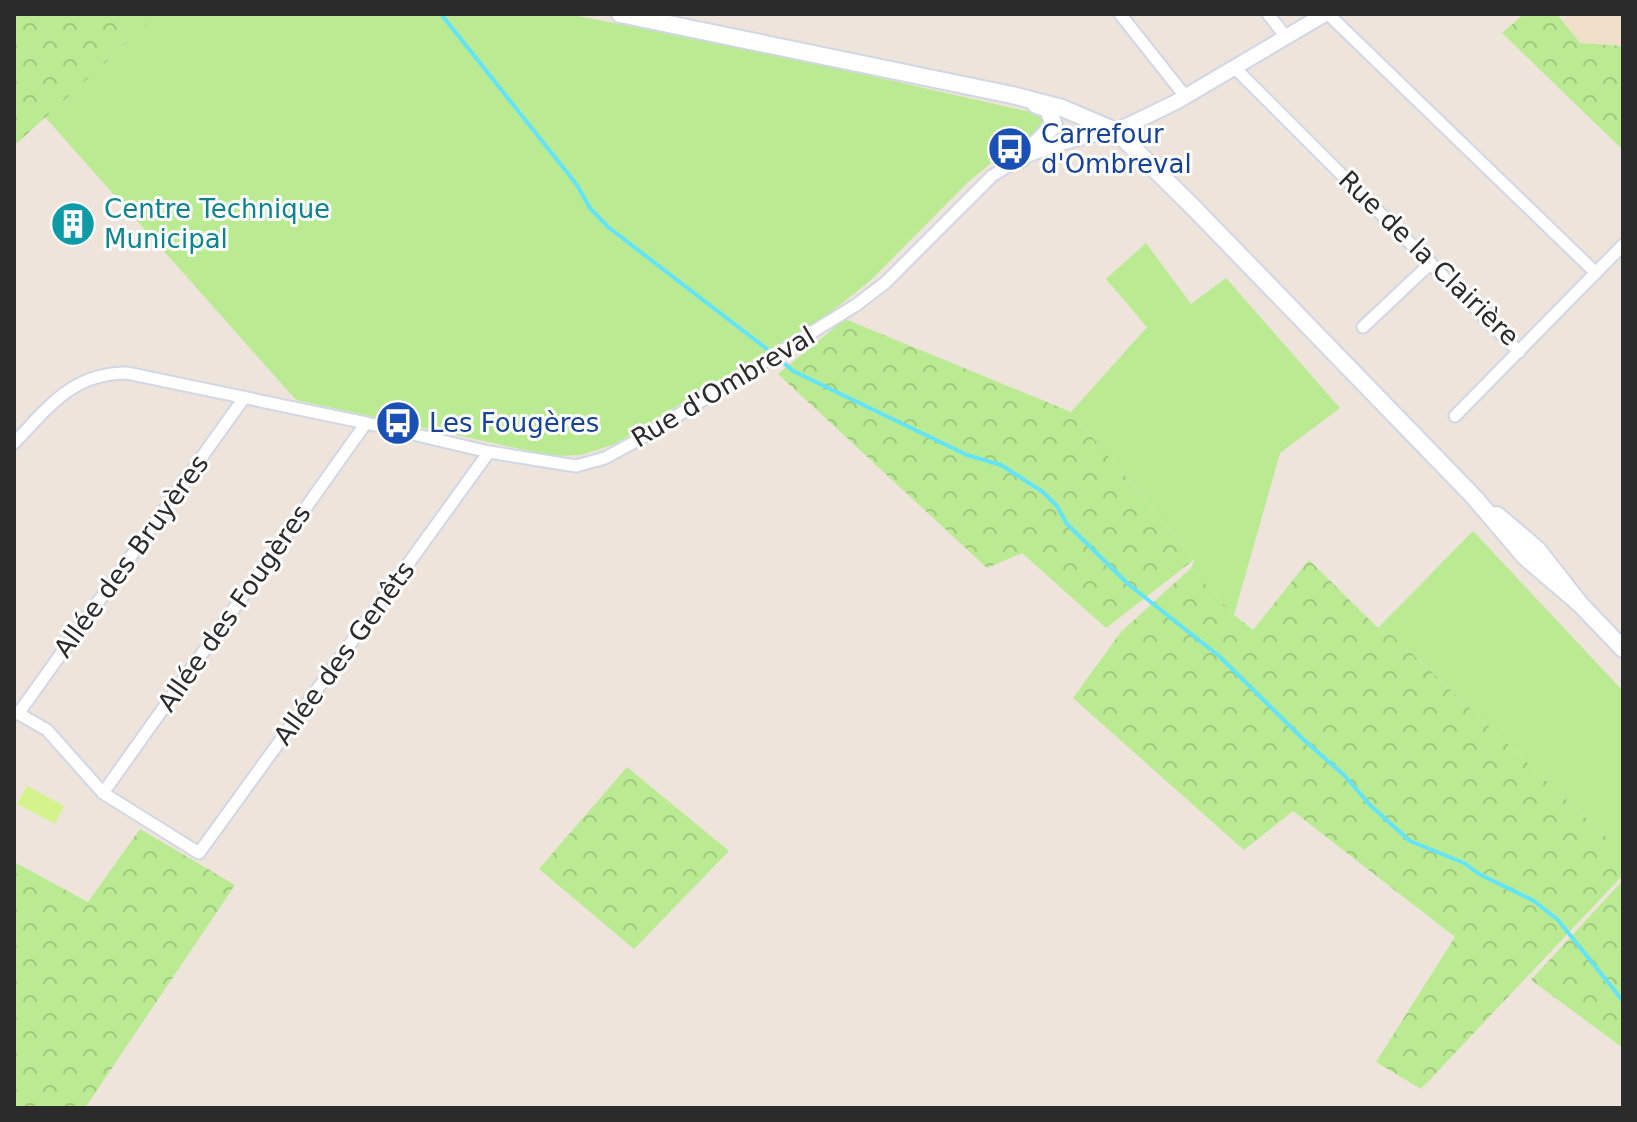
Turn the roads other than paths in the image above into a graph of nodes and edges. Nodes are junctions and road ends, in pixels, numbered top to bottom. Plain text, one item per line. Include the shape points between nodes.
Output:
1 (1120, 14) edge
2 (1268, 14) edge
3 (1326, 14) edge
4 (631, 15) edge
5 (1286, 37) junction
6 (1234, 67) junction
7 (1012, 95) junction
8 (1185, 96) junction
9 (1116, 131) junction
10 (1021, 159) junction
11 (1623, 245) edge
12 (1431, 263) junction
13 (1596, 273) junction
14 (1363, 327) dead end
15 (1519, 352) junction
16 (244, 398) junction
17 (1455, 416) dead end
18 (366, 423) junction
19 (14, 443) edge
20 (489, 452) junction
21 (1623, 649) edge
22 (16, 712) edge
23 (103, 793) junction

1 - 8 street
2 - 5 street
3 - 5 street
3 - 13 street
4 - 7 main road
5 - 6 street
6 - 8 street
6 - 12 street, Rue de la Clairière
7 - 9 main road via 1062,108
7 - 10 main road via 1048,109 1053,117 1051,130
8 - 9 street
9 - 10 street, Rue d'Ombreval
9 - 21 main road via 1474,497 1525,557
10 - 20 street, Rue d'Ombreval via 992,176 856,305 638,440 576,466
11 - 13 street, Rue de la Clairière
12 - 14 street
12 - 15 street, Rue de la Clairière
13 - 15 street, Rue de la Clairière
15 - 17 street
16 - 18 street, Rue d'Ombreval
16 - 19 street, Rue d'Ombreval via 127,373 101,375 60,396
16 - 22 street, Allée des Bruyères
18 - 20 street, Rue d'Ombreval
18 - 23 street, Allée des Fougères
20 - 23 street, Allée des Genêts via 199,853
22 - 23 street via 47,730

